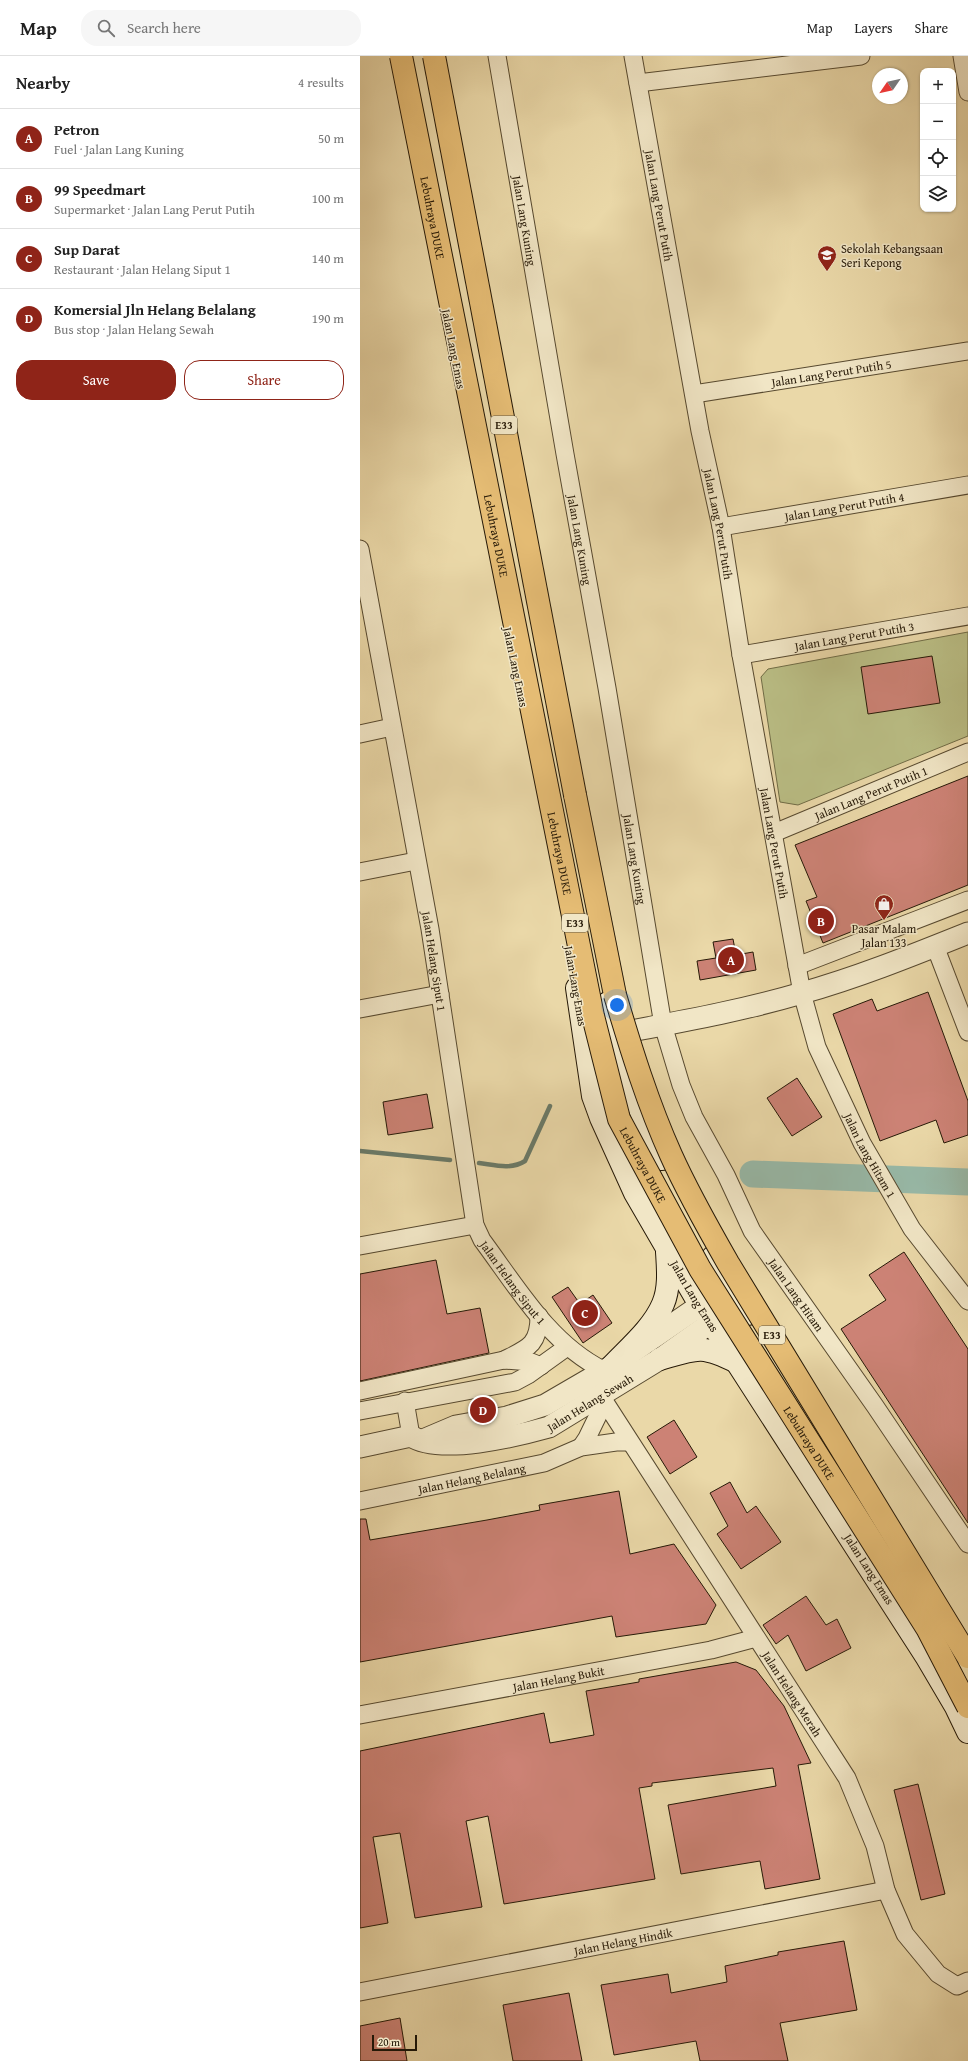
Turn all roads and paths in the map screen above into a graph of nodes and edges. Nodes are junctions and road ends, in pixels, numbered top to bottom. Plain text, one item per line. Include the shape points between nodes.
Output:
1 (395, 56) edge
2 (401, 56) edge
3 (434, 56) edge
4 (442, 56) edge
5 (497, 56) edge
6 (633, 56) edge
7 (861, 56) edge
8 (962, 56) edge
9 (638, 84) junction
10 (968, 92) edge
11 (968, 351) edge
12 (694, 394) junction
13 (968, 484) edge
14 (721, 527) junction
15 (360, 548) edge
16 (363, 586) edge
17 (968, 616) edge
18 (741, 655) junction
19 (392, 727) junction
20 (360, 734) edge
21 (968, 752) edge
22 (774, 832) junction
23 (416, 861) junction
24 (360, 872) edge
25 (968, 900) edge
26 (968, 933) edge
27 (935, 946) junction
28 (797, 966) junction
29 (802, 993) junction
30 (440, 994) junction
31 (360, 1009) edge
32 (663, 1025) junction
33 (968, 1032) edge
34 (615, 1034) junction
35 (619, 1156) junction
36 (475, 1225) junction
37 (360, 1246) edge
38 (667, 1252) junction
39 (734, 1294) junction
40 (967, 1299) edge
41 (706, 1314) junction
42 (539, 1316) junction
43 (567, 1347) junction
44 (660, 1359) junction
45 (504, 1360) junction
46 (737, 1362) junction
47 (541, 1366) junction
48 (607, 1368) junction
49 (360, 1391) edge
50 (603, 1400) junction
51 (405, 1401) junction
52 (360, 1411) edge
53 (415, 1439) junction
54 (629, 1442) junction
55 (360, 1447) edge
56 (581, 1447) junction
57 (360, 1501) edge
58 (968, 1544) edge
59 (756, 1638) junction
60 (968, 1640) edge
61 (968, 1657) edge
62 (968, 1707) edge
63 (360, 1715) edge
64 (968, 1732) edge
65 (886, 1890) junction
66 (968, 1981) edge
67 (360, 1992) edge

1 - 35 main road, Jalan Lang Emas via 524,704 580,1004 594,1096
2 - 62 highway, Lebuhraya DUKE / E33, bridge via 593,1016 619,1119 700,1269 927,1628
3 - 61 highway, Lebuhraya DUKE / E33, bridge via 574,795 615,995 630,1049 671,1155 698,1210
4 - 34 main road via 585,891
5 - 32 street, Jalan Lang Kuning
6 - 9 street, Jalan Lang Perut Putih
7 - 9 street
8 - 10 street
9 - 12 street, Jalan Lang Perut Putih
11 - 12 street, Jalan Lang Perut Putih 5
12 - 14 street, Jalan Lang Perut Putih
13 - 14 street, Jalan Lang Perut Putih 4
14 - 18 street, Jalan Lang Perut Putih
15 - 16 street, Jalan Helang Siput 1
16 - 19 street, Jalan Helang Siput 1
17 - 18 street, Jalan Lang Perut Putih 3
18 - 22 street, Jalan Lang Perut Putih
19 - 20 street
19 - 23 street, Jalan Helang Siput 1
21 - 22 street, Jalan Lang Perut Putih 1
22 - 28 street, Jalan Lang Perut Putih
23 - 24 street
23 - 30 street, Jalan Helang Siput 1
25 - 28 street
26 - 27 street
27 - 29 street
27 - 33 street
28 - 29 street, Jalan Lang Perut Putih
29 - 32 street
29 - 40 street, Jalan Lang Hitam 1 via 819,1053 868,1153 912,1229
30 - 31 street
30 - 36 street, Jalan Helang Siput 1
32 - 34 street
32 - 58 street, Jalan Lang Hitam via 687,1100 752,1231
34 - 35 main road via 598,1045 597,1061
34 - 39 main road via 644,1121 691,1217
35 - 38 main road, Jalan Lang Emas via 634,1193
36 - 37 street
36 - 42 street, Jalan Helang Siput 1 via 482,1240
38 - 41 main road, Jalan Lang Emas
38 - 48 main road via 668,1274 663,1304 649,1327
39 - 41 street, Jalan Helang Sewah
39 - 60 main road via 788,1367 881,1504
41 - 44 street, Jalan Helang Sewah
41 - 46 main road, Jalan Lang Emas
41 - 48 street, Jalan Helang Sewah
42 - 43 street, Jalan Helang Siput 1
42 - 45 street via 536,1340 530,1347
43 - 47 street
43 - 48 street, Jalan Helang Siput 1 via 586,1362
44 - 46 main road via 705,1349 716,1351
44 - 50 street, Jalan Helang Sewah
45 - 47 street via 531,1362
45 - 49 street
46 - 64 main road, Jalan Lang Emas via 926,1656
47 - 51 street via 515,1382
48 - 53 street, Jalan Helang Sewah via 545,1405 507,1418 456,1426
50 - 53 street, Jalan Helang Sewah via 532,1432 461,1444
50 - 54 street, Jalan Helang Merah
50 - 56 street
51 - 52 street
51 - 53 street
53 - 55 street, Jalan Helang Sewah
54 - 56 street, Jalan Helang Belalang
54 - 59 street, Jalan Helang Merah
56 - 57 street, Jalan Helang Belalang via 544,1463
59 - 63 street, Jalan Helang Bukit via 711,1650
59 - 65 street, Jalan Helang Merah via 847,1778 875,1846
65 - 66 street, Jalan Helang Merah via 905,1934 928,1963 938,1974 957,1986
65 - 67 street, Jalan Helang Hindik

